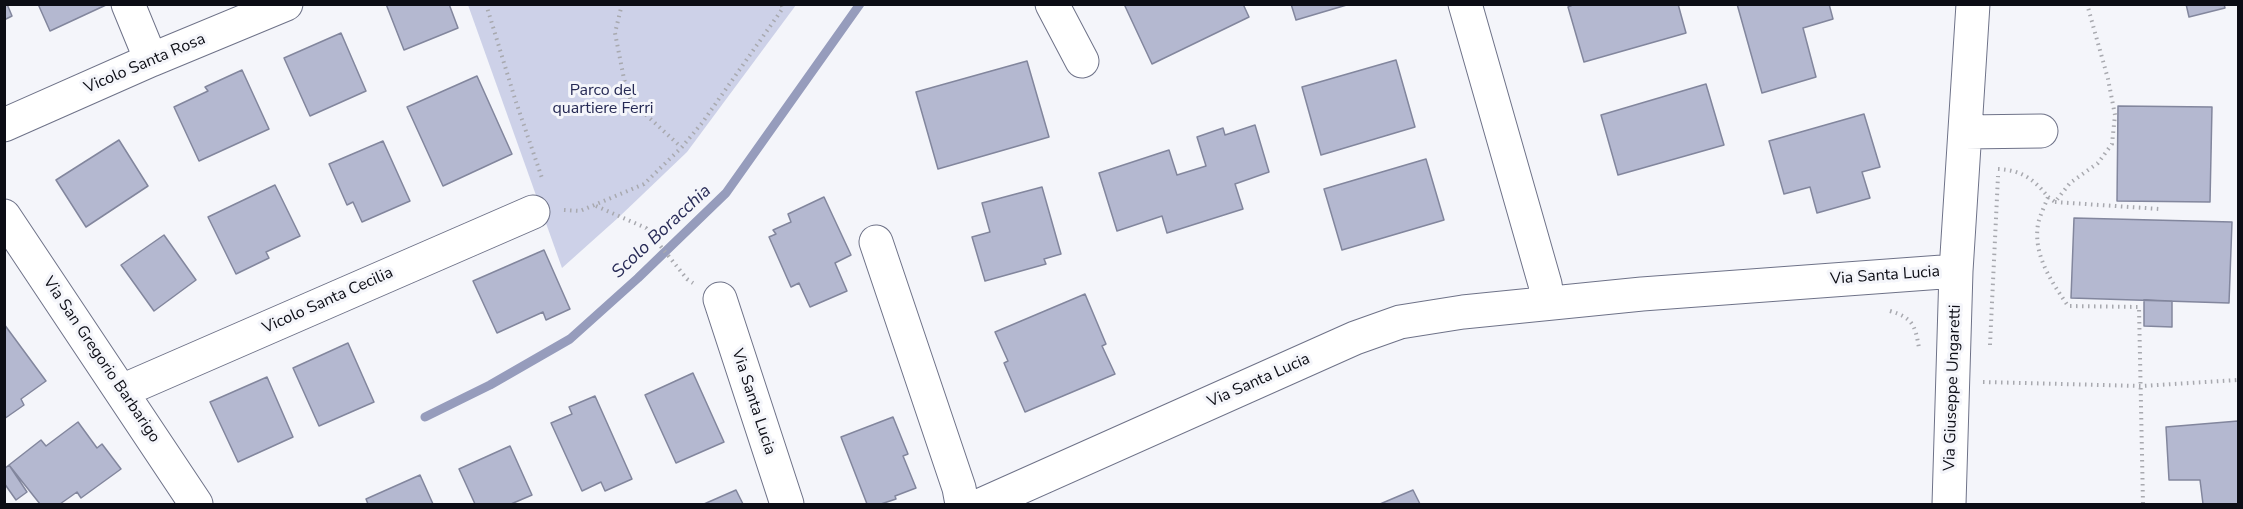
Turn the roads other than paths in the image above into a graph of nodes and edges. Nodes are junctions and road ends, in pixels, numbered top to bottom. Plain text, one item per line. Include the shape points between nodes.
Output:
1 (128, 4) edge
2 (286, 4) edge
3 (1052, 4) edge
4 (1465, 4) edge
5 (1973, 4) edge
6 (151, 60) junction
7 (1082, 61) dead end
8 (4, 124) edge
9 (2041, 130) dead end
10 (1965, 132) junction
11 (545, 199) road end
12 (4, 216) edge
13 (876, 242) dead end
14 (1956, 271) junction
15 (720, 299) dead end
16 (1548, 303) junction
17 (122, 391) junction
18 (196, 504) edge
19 (787, 504) edge
20 (963, 504) edge
21 (983, 504) edge
22 (1949, 504) edge

1 - 6 street
2 - 6 street, Vicolo Santa Rosa
3 - 7 street
4 - 16 street
5 - 10 street, Via Santa Lucia
6 - 8 street, Vicolo Santa Rosa
9 - 10 street
10 - 14 street, Via Santa Lucia
11 - 17 street, Vicolo Santa Cecilia
12 - 17 street, Via San Gregorio Barbarigo
13 - 20 street
14 - 16 street, Via Santa Lucia
14 - 22 street, Via Giuseppe Ungaretti
15 - 19 street, Via Santa Lucia
16 - 21 street, Via Santa Lucia via 1400,322 1366,334
17 - 18 street, Via San Gregorio Barbarigo

